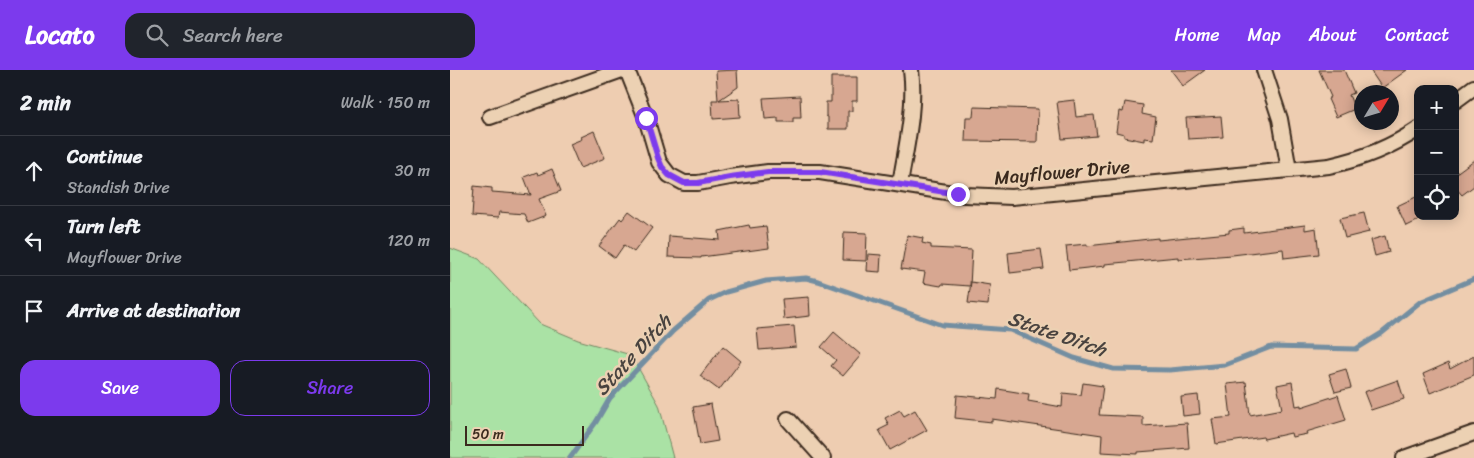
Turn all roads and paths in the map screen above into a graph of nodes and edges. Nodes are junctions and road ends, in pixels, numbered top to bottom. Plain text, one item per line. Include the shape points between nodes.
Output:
1 (622, 70) edge
2 (627, 70) edge
3 (911, 70) edge
4 (1264, 70) edge
5 (1474, 87) edge
6 (1459, 98) edge
7 (490, 117) dead end
8 (1416, 130) edge
9 (1289, 170) junction
10 (900, 184) junction
11 (788, 419) dead end
12 (1474, 433) edge
13 (823, 458) edge
14 (1404, 458) edge

1 - 7 street
2 - 10 street, Mayflower Drive via 659,162 669,175 684,183 752,174 812,172
3 - 10 street via 911,110
4 - 9 street via 1280,119
5 - 6 street
8 - 9 street, Mayflower Drive via 1367,156 1329,166
9 - 10 street, Mayflower Drive via 1012,197 965,195
11 - 13 street
12 - 14 street

